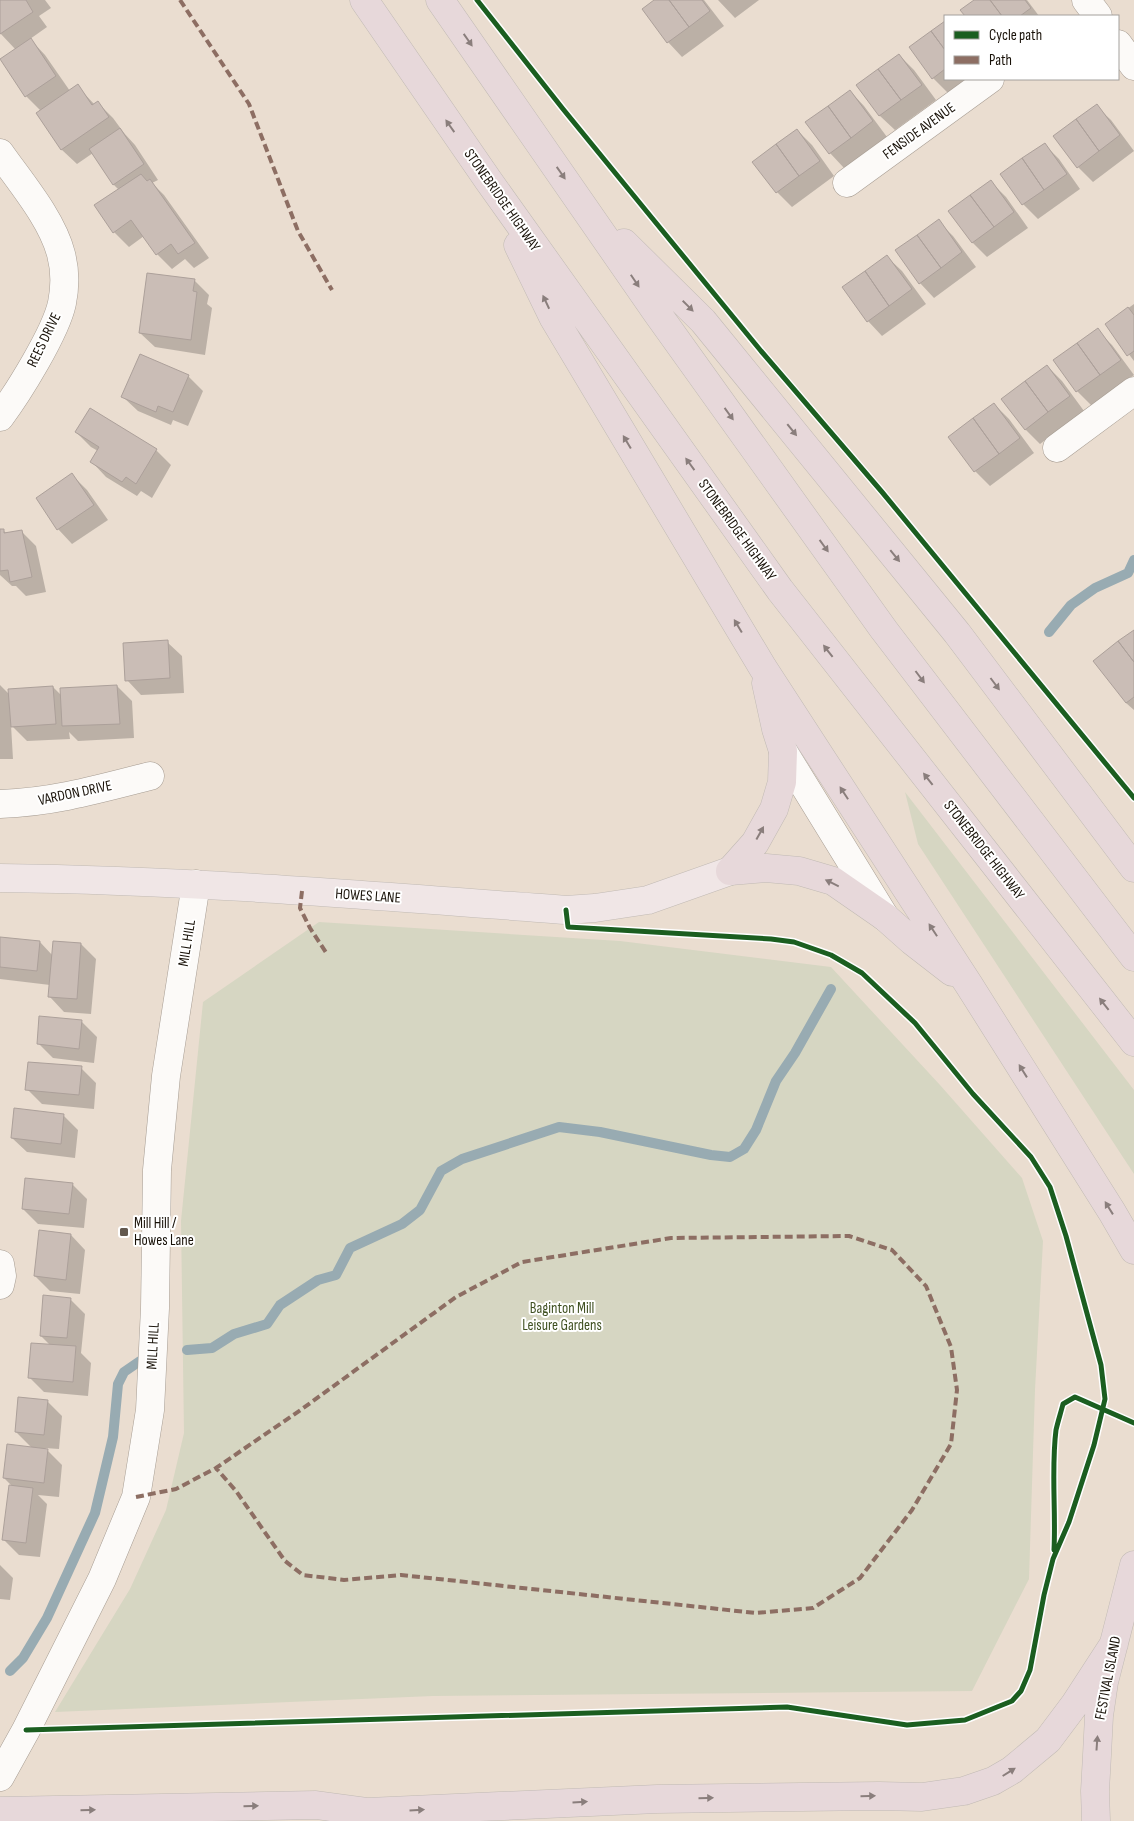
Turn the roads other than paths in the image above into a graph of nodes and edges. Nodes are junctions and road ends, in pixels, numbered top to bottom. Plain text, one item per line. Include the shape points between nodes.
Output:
1 (364, 0) edge
2 (440, 0) edge
3 (1119, 45) edge
4 (1134, 66) edge
5 (989, 80) edge
6 (0, 153) edge
7 (488, 180) junction
8 (847, 183) dead end
9 (578, 198) junction
10 (1134, 391) edge
11 (0, 417) edge
12 (1057, 448) dead end
13 (762, 668) junction
14 (783, 751) junction
15 (150, 776) dead end
16 (0, 804) edge
17 (1134, 868) edge
18 (730, 871) junction
19 (0, 878) edge
20 (196, 884) junction
21 (885, 917) junction
22 (1134, 957) edge
23 (969, 985) junction
24 (1134, 1042) edge
25 (1134, 1250) edge
26 (0, 1264) edge
27 (0, 1285) edge
28 (1134, 1566) edge
29 (1114, 1644) junction
30 (0, 1777) edge
31 (0, 1811) edge
32 (368, 1812) junction
33 (327, 1821) edge
34 (1096, 1821) edge

7 -> 1 highway, STONEBRIDGE HIGHWAY
2 -> 9 highway
3 - 4 street
5 - 8 street, FENSIDE AVENUE
6 - 11 street, REES DRIVE via 52,230 61,254 64,280 62,304 53,328
13 -> 7 highway via 553,317
24 -> 7 highway, STONEBRIDGE HIGHWAY via 780,590
9 -> 17 highway via 703,321 957,632
9 -> 22 highway via 884,630
10 - 12 street
13 - 14 highway
23 -> 13 highway
18 -> 14 highway via 755,843 774,809 782,782
14 - 21 street
15 - 16 street, VARDON DRIVE via 76,795 33,803
18 - 20 main road, HOWES LANE via 648,900 566,910
21 -> 18 highway via 833,881 799,871 766,868
19 - 20 main road, HOWES LANE
20 - 30 street, MILL HILL via 166,1076 157,1170 150,1410 136,1497 102,1579
21 - 23 highway
25 -> 23 highway
26 - 27 street
28 - 29 highway, FESTIVAL ISLAND
32 -> 29 highway via 657,1799 922,1797 964,1791 1012,1770 1048,1740
34 -> 29 highway, FESTIVAL ISLAND via 1099,1716
31 -> 32 highway via 316,1805
32 - 33 highway

